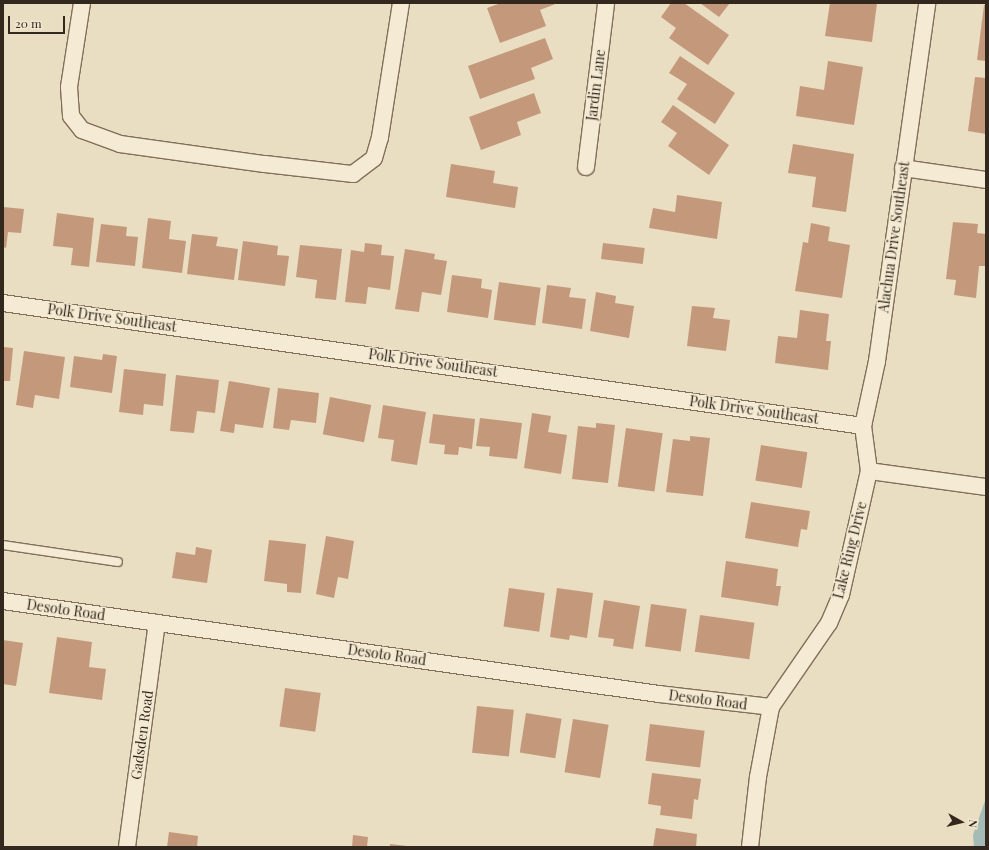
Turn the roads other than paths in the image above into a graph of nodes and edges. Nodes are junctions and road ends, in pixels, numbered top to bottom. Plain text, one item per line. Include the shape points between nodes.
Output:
1 (82, 3) edge
2 (401, 3) edge
3 (606, 3) edge
4 (927, 3) edge
5 (586, 167) dead end
6 (903, 168) junction
7 (986, 180) edge
8 (3, 303) edge
9 (863, 426) junction
10 (869, 471) junction
11 (986, 487) edge
12 (3, 545) edge
13 (118, 562) dead end
14 (3, 601) edge
15 (157, 623) junction
16 (772, 707) junction
17 (127, 847) edge
18 (750, 847) edge

1 - 2 street via 69,87 71,116 82,130 120,144 353,174 374,158 380,137
3 - 5 street, Jardin Lane
4 - 6 street, Alachua Drive Southeast
6 - 7 street
6 - 9 street, Alachua Drive Southeast via 877,361
8 - 9 street, Polk Drive Southeast
9 - 10 street, Alachua Drive Southeast
10 - 11 street
10 - 16 street, Lake Ring Drive via 841,595 829,623
12 - 13 lane
14 - 15 street, Desoto Road
15 - 16 street, Desoto Road
15 - 17 street, Gadsden Road
16 - 18 street, Lake Ring Drive via 758,777

